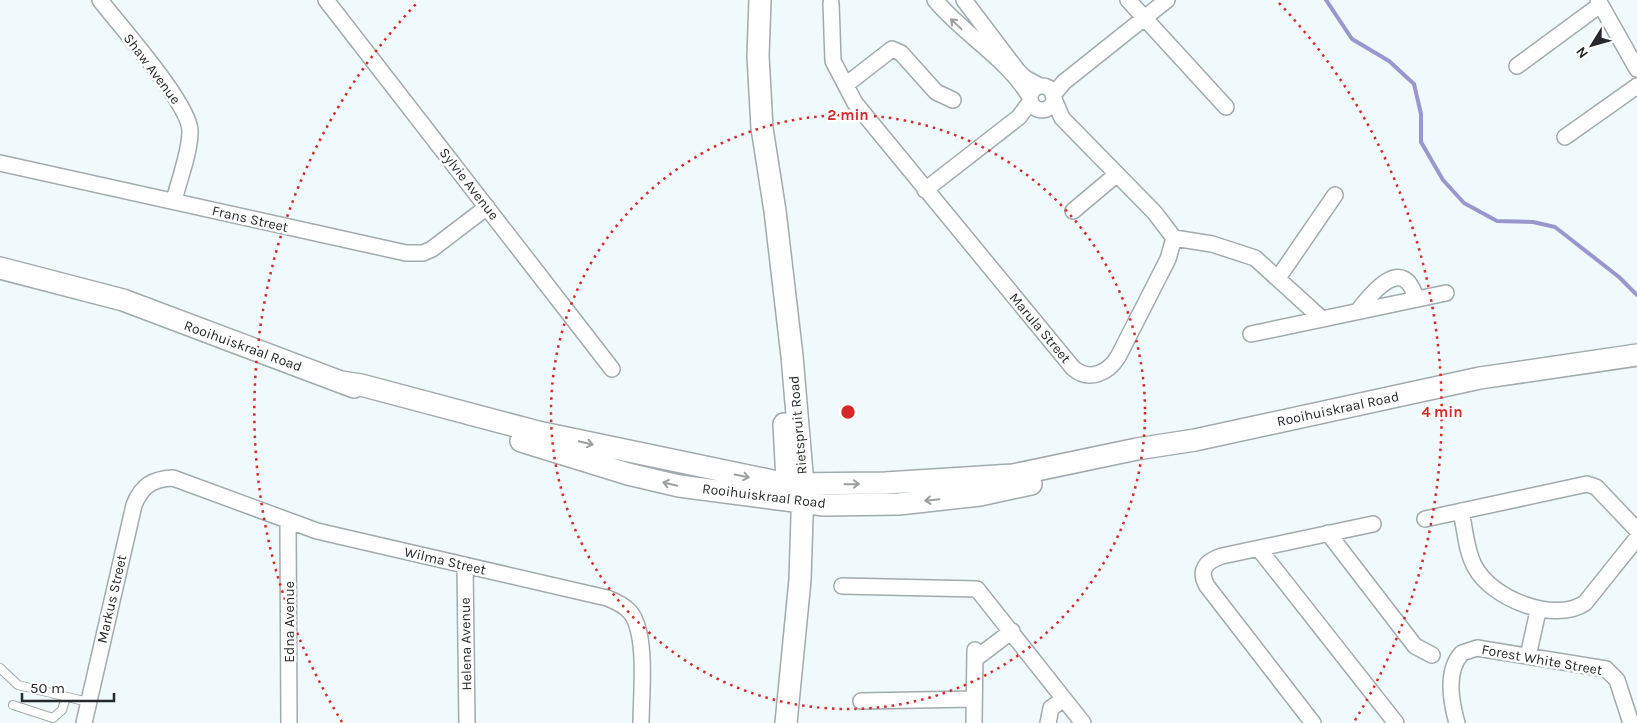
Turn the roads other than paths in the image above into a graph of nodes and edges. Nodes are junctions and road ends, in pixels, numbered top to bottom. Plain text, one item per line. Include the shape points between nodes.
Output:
1 (100, 0) edge
2 (326, 0) edge
3 (760, 0) edge
4 (935, 0) edge
5 (964, 0) edge
6 (1128, 0) edge
7 (1167, 0) edge
8 (1599, 1) edge
9 (831, 3) dead end
10 (1144, 19) junction
11 (1517, 66) dead end
12 (1637, 69) edge
13 (847, 84) junction
14 (1637, 86) edge
15 (1042, 99) junction
16 (953, 100) dead end
17 (1226, 107) dead end
18 (1565, 137) dead end
19 (0, 163) edge
20 (1117, 174) junction
21 (926, 190) junction
22 (1335, 195) dead end
23 (174, 201) junction
24 (487, 207) junction
25 (1073, 211) dead end
26 (1174, 238) junction
27 (0, 268) edge
28 (1278, 278) junction
29 (0, 282) edge
30 (1446, 293) dead end
31 (1416, 299) junction
32 (146, 309) junction
33 (1358, 311) junction
34 (1322, 319) junction
35 (1251, 334) dead end
36 (1637, 340) edge
37 (1637, 355) edge
38 (612, 369) dead end
39 (1480, 378) junction
40 (153, 481) joint
41 (795, 493) junction
42 (1461, 511) junction
43 (1425, 519) dead end
44 (288, 522) junction
45 (1373, 524) dead end
46 (1637, 530) edge
47 (1328, 533) junction
48 (1637, 538) edge
49 (1259, 549) junction
50 (465, 566) junction
51 (842, 586) dead end
52 (1538, 610) junction
53 (1012, 631) junction
54 (1432, 655) dead end
55 (1528, 656) junction
56 (0, 668) edge
57 (66, 697) junction
58 (974, 699) junction
59 (1064, 699) junction
60 (861, 701) dead end
61 (88, 702) junction
62 (13, 705) dead end
63 (1633, 719) edge
64 (84, 723) edge
65 (289, 723) edge
66 (467, 723) edge
67 (641, 723) edge
68 (779, 723) edge
69 (786, 723) edge
70 (974, 723) edge
71 (1048, 723) edge
72 (1083, 723) edge
73 (1314, 723) edge
74 (1396, 723) edge
75 (1457, 723) edge

1 - 23 street, Shaw Avenue via 175,96 190,124
2 - 24 street, Sylvie Avenue
3 - 41 main road, Rietspruit Road via 758,56 762,128 792,356
15 -> 4 street via 954,21
5 - 15 street
6 - 10 street
7 - 10 street
8 - 11 street
8 - 12 street
9 - 13 street, Marula Street via 831,54
10 - 15 street
10 - 17 street
13 - 16 street via 892,49 901,53 936,92
13 - 21 street, Marula Street via 856,103
14 - 18 street
15 - 20 street
15 - 21 street
19 - 23 street, Frans Street
20 - 25 street
20 - 26 street
21 - 26 street, Marula Street via 1073,368 1086,374 1100,373 1113,364 1168,259
22 - 28 street
23 - 24 street, Frans Street via 414,254 432,249
24 - 38 street, Sylvie Avenue
26 - 28 street via 1247,254
27 - 32 main road, Rooihuiskraal Road via 101,293
28 - 34 street
29 - 32 main road, Rooihuiskraal Road via 94,302
30 - 31 street
31 - 33 street
31 - 33 street via 1409,283 1402,278 1391,278
32 - 41 main road, Rooihuiskraal Road via 389,401 628,474 679,486
33 - 34 street
34 - 35 street
36 - 39 main road, Rooihuiskraal Road via 1523,364
37 - 39 main road, Rooihuiskraal Road
39 - 41 main road, Rooihuiskraal Road via 1195,440 1013,475 885,483
40 - 44 street, Wilma Street via 181,480
40 - 61 street, Markus Street via 140,492 134,505
41 - 68 main road, Rietspruit Road via 781,658
41 - 69 main road, Rietspruit Road via 799,595
42 - 43 street
42 - 46 street via 1590,485 1596,487
42 - 52 street via 1478,573 1497,591
44 - 50 street, Wilma Street via 333,536
44 - 65 street, Edna Avenue
45 - 47 street
47 - 49 street
47 - 54 street via 1415,646
48 - 52 street via 1585,603 1576,608
49 - 73 street via 1215,558 1204,567 1203,577
49 - 74 street
50 - 66 street, Helena Avenue
50 - 67 street, Wilma Street via 607,598 630,611 637,624 640,642
51 - 53 street via 977,589
52 - 55 street
53 - 58 street via 975,654
53 - 59 street
55 - 63 street, Forest White Street via 1606,669 1617,680
55 - 75 street, Forest White Street via 1482,648 1462,653 1456,662 1451,689
56 - 57 lane via 18,685
57 - 61 lane
57 - 62 lane via 62,710 53,718
58 - 60 street
58 - 70 street
59 - 71 street via 1051,708
59 - 72 street
61 - 64 street, Markus Street

